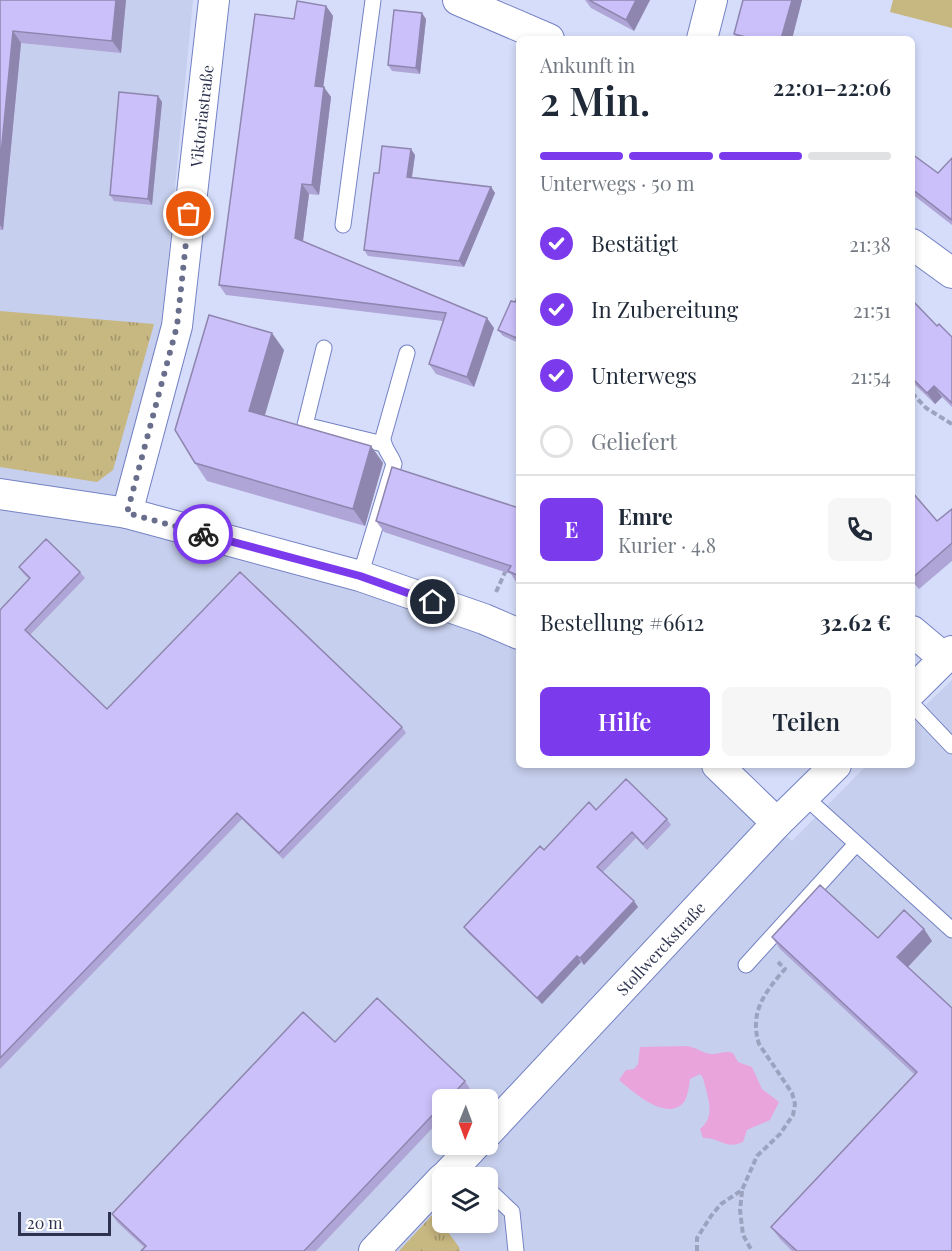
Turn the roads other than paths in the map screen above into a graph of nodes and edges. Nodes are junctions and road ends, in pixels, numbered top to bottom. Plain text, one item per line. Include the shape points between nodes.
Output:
1 (214, 0) edge
2 (373, 0) edge
3 (458, 0) edge
4 (712, 0) edge
5 (542, 36) edge
6 (703, 36) edge
7 (343, 225) dead end
8 (915, 246) edge
9 (952, 273) edge
10 (324, 348) dead end
11 (407, 353) dead end
12 (383, 444) junction
13 (0, 494) edge
14 (127, 513) junction
15 (360, 576) junction
16 (516, 633) edge
17 (915, 633) edge
18 (948, 654) edge
19 (915, 688) edge
20 (915, 707) edge
21 (952, 746) edge
22 (720, 768) edge
23 (833, 768) edge
24 (804, 796) junction
25 (777, 823) junction
26 (856, 844) junction
27 (952, 930) edge
28 (746, 965) dead end
29 (498, 1121) edge
30 (465, 1155) edge
31 (454, 1167) edge
32 (432, 1190) edge
33 (498, 1199) edge
34 (374, 1251) edge
35 (516, 1251) edge

1 - 14 street, Viktoriastraße via 177,326
2 - 7 lane
3 - 5 street
4 - 6 street
8 - 9 street
10 - 12 lane via 305,425
11 - 12 lane
12 - 15 lane via 394,464
13 - 14 street
14 - 15 street
15 - 16 street
17 - 18 street
18 - 19 street
20 - 21 lane
22 - 25 street
23 - 24 street, Stollwerckstraße
24 - 25 street, Stollwerckstraße
24 - 26 lane
25 - 29 street, Stollwerckstraße
26 - 27 lane
26 - 28 lane
30 - 31 street
32 - 34 street
33 - 35 lane via 512,1212

